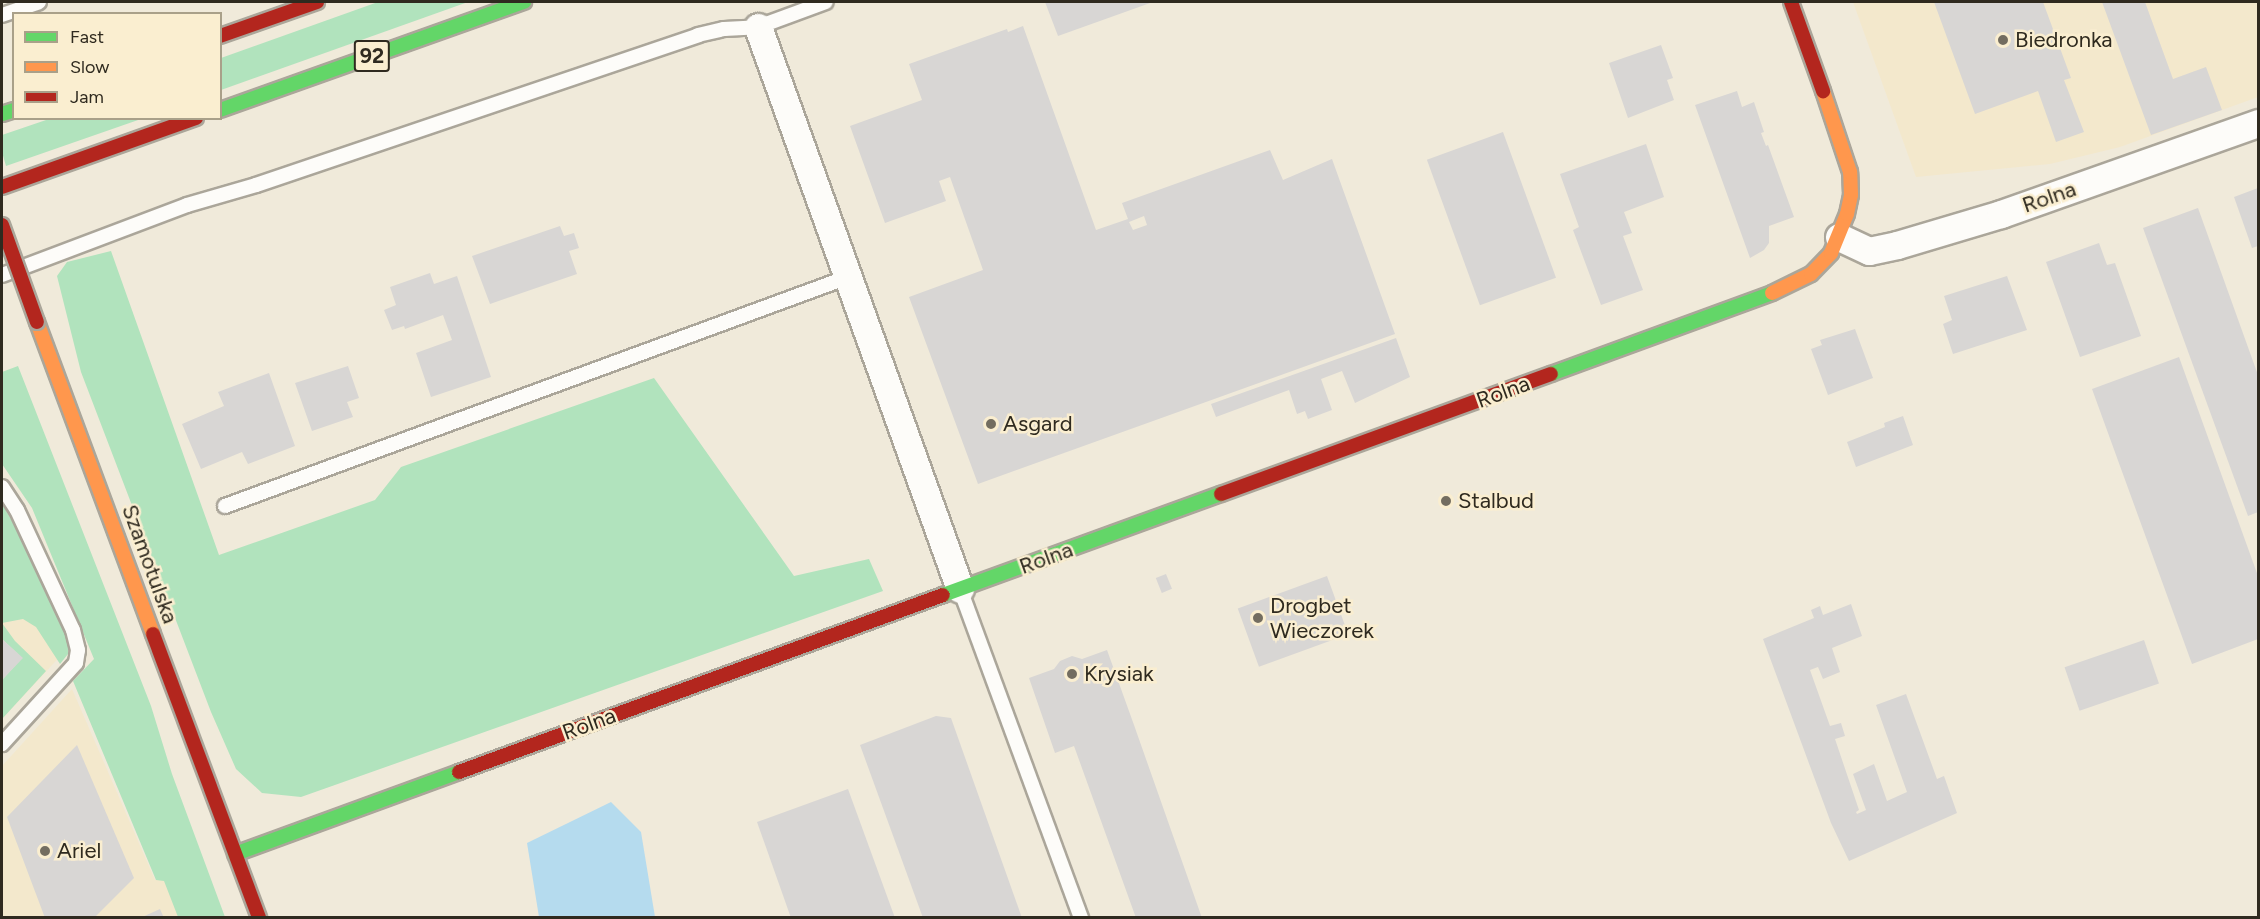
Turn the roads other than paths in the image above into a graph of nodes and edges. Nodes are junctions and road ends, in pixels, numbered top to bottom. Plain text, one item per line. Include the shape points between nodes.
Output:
1 (39, 2) edge
2 (318, 2) edge
3 (524, 2) edge
4 (826, 2) edge
5 (1791, 2) edge
6 (2, 15) edge
7 (758, 27) junction
8 (222, 35) edge
9 (222, 109) edge
10 (190, 120) edge
11 (2259, 123) edge
12 (5, 187) edge
13 (2, 225) edge
14 (1839, 237) junction
15 (2, 275) edge
16 (848, 277) junction
17 (2, 487) edge
18 (225, 506) dead end
19 (960, 589) junction
20 (2, 744) edge
21 (235, 854) junction
22 (259, 918) edge
23 (1081, 918) edge

1 - 6 lane
2 - 8 street
3 - 9 street, 92
4 - 7 lane
5 - 14 street, Rolna via 1850,172 1847,214
7 - 15 lane via 698,35 256,185 186,205
7 - 16 street
10 - 12 street
11 - 14 street, Rolna via 2001,214 1897,245 1869,252
13 - 21 street, Szamotulska, bridge
14 - 19 street, Rolna via 1822,264 1791,286
16 - 18 lane
16 - 19 street
17 - 20 lane via 73,630 78,650 76,663
19 - 21 street, Rolna
19 - 23 lane
21 - 22 street, Szamotulska

